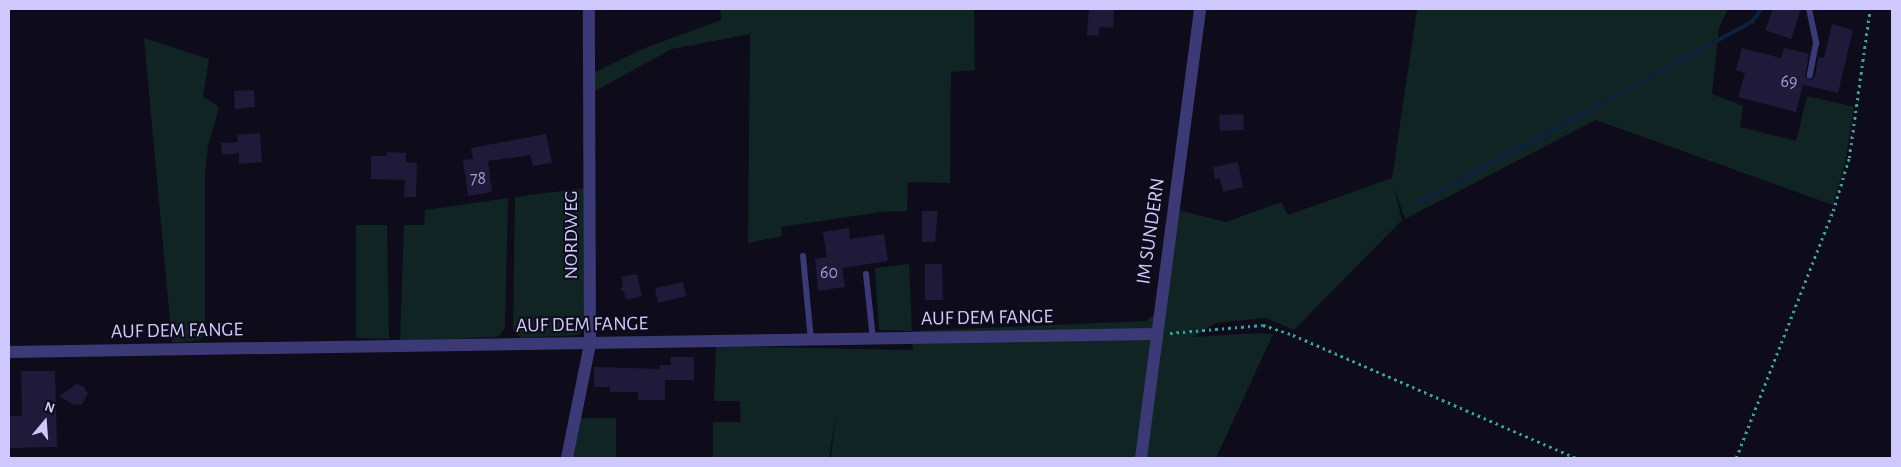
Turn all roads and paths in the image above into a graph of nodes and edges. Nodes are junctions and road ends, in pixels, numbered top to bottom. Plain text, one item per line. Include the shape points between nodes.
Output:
1 (589, 9) edge
2 (1200, 9) edge
3 (1809, 9) edge
4 (1870, 9) edge
5 (1810, 75) dead end
6 (803, 256) dead end
7 (866, 274) dead end
8 (1156, 334) junction
9 (873, 339) junction
10 (810, 340) junction
11 (590, 344) junction
12 (9, 352) edge
13 (567, 458) edge
14 (1141, 458) edge
15 (1576, 458) edge
16 (1736, 458) edge

1 - 11 street, NORDWEG
2 - 8 street, IM SUNDERN
3 - 5 lane via 1816,44
4 - 16 path via 1849,158 1833,211
6 - 10 lane
7 - 9 lane
8 - 9 street, AUF DEM FANGE
8 - 14 street, IM SUNDERN
8 - 15 path via 1263,325 1293,335
9 - 10 street, AUF DEM FANGE
10 - 11 street, AUF DEM FANGE
11 - 12 street, AUF DEM FANGE
11 - 13 street, NORDWEG

